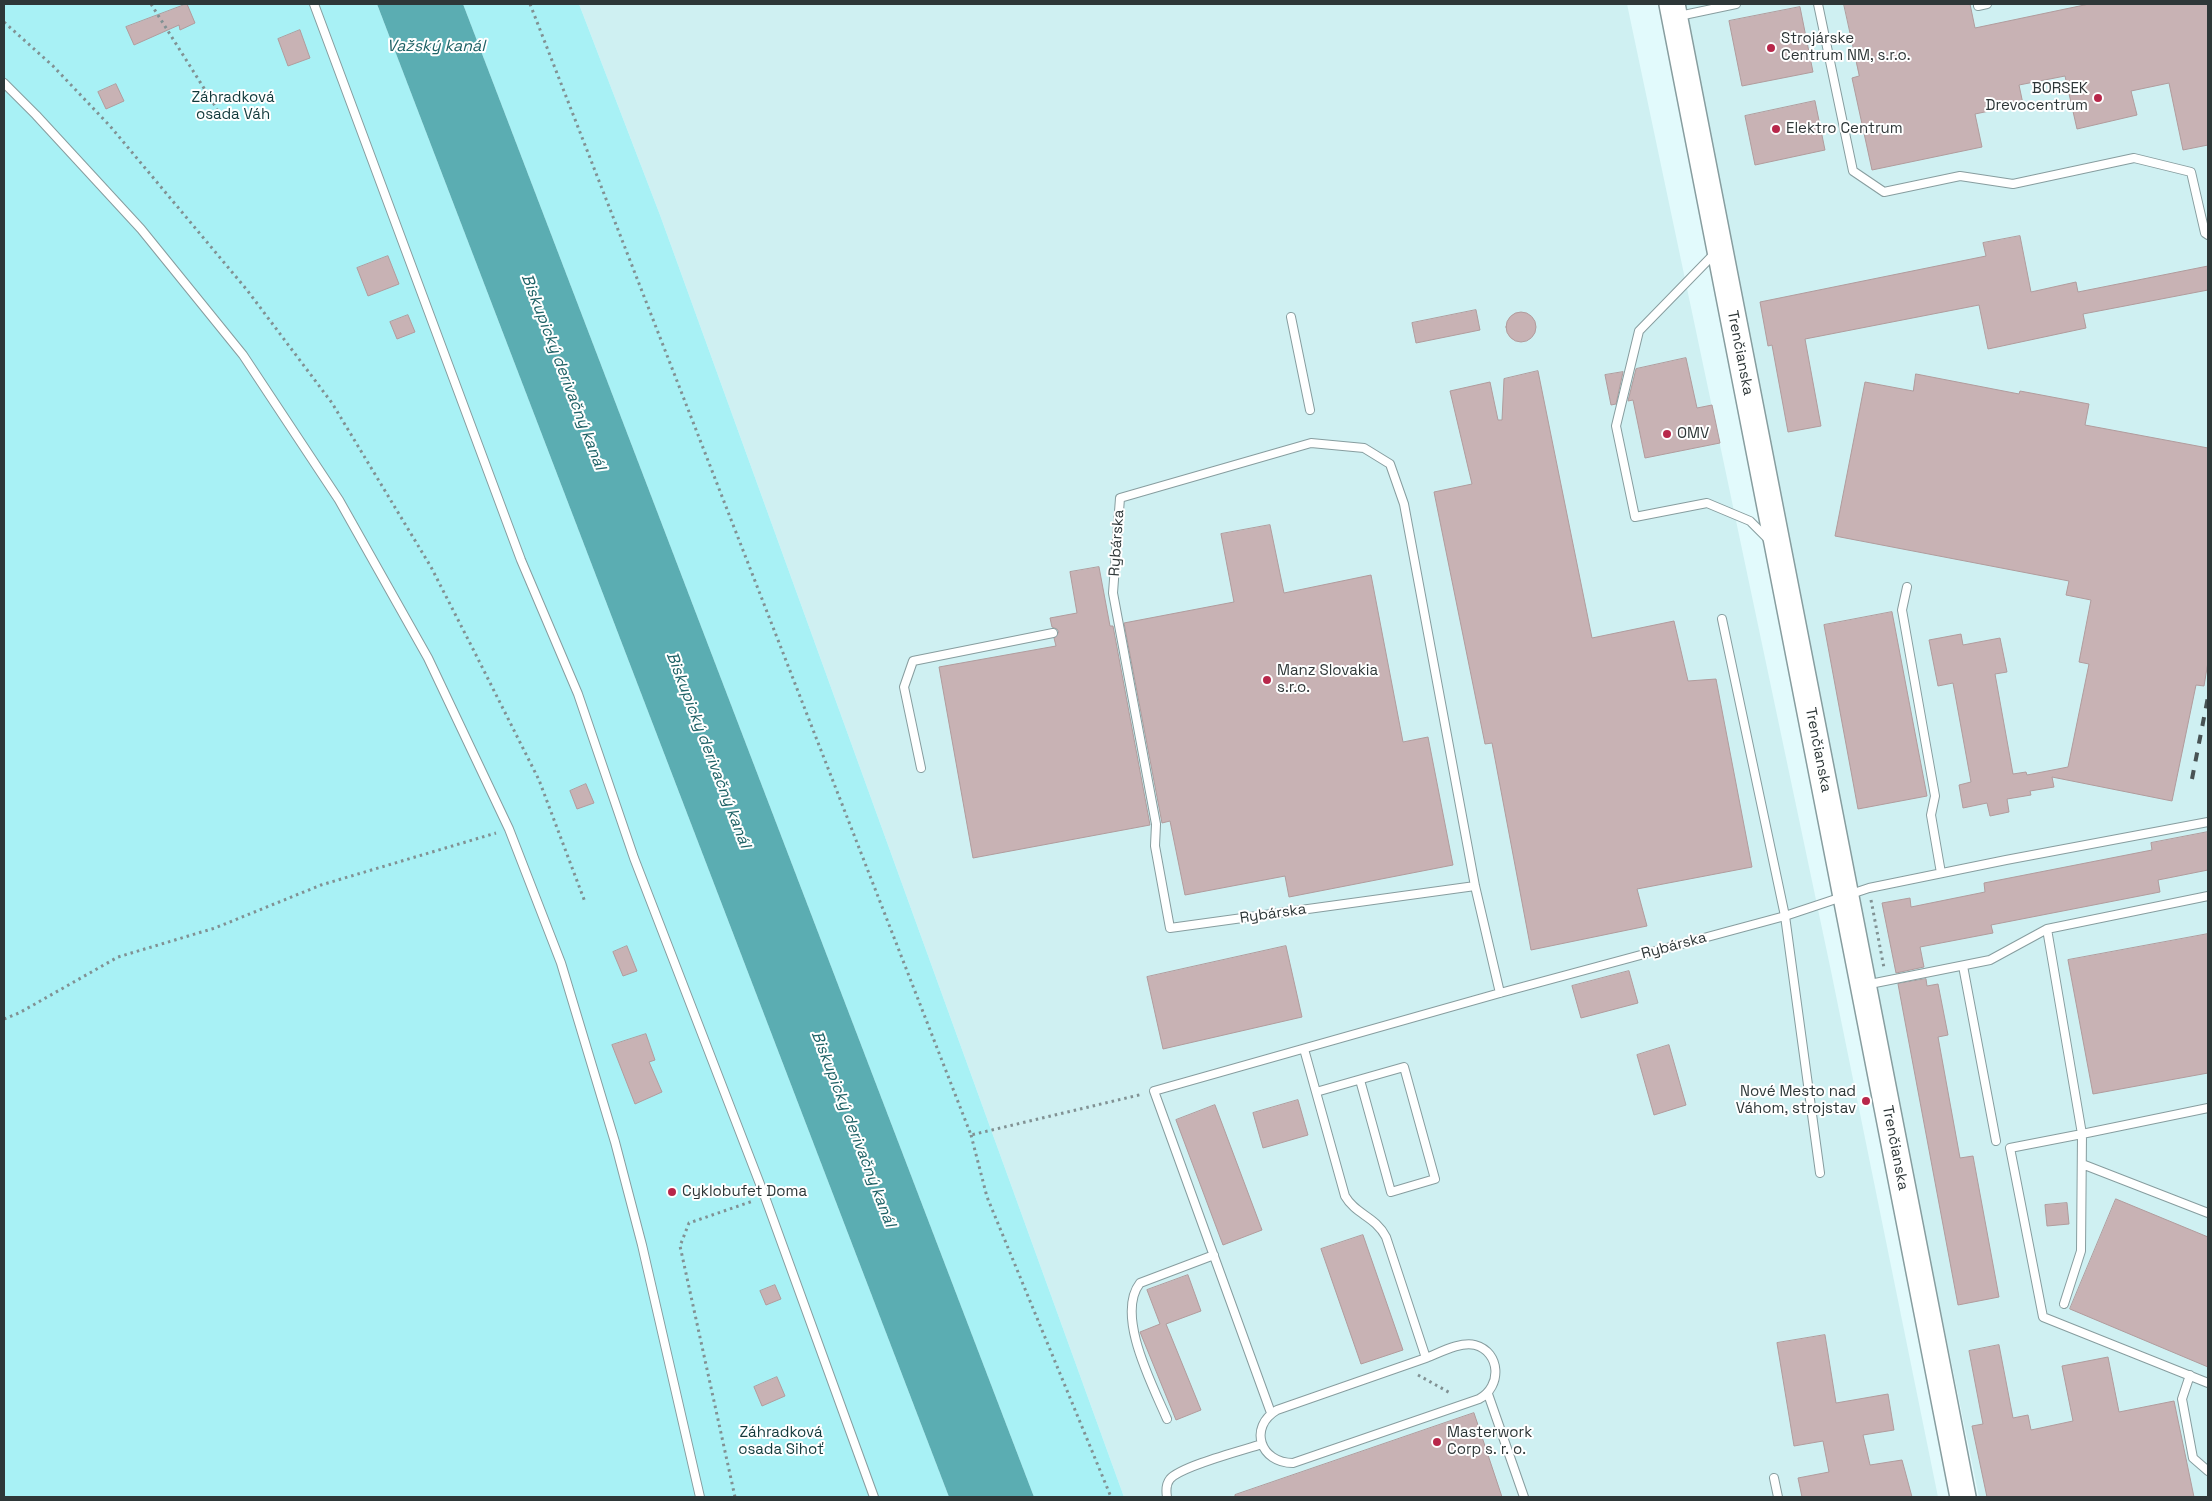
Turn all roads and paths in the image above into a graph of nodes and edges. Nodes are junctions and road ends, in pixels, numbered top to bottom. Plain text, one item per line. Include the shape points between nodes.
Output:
1 (151, 4) edge
2 (314, 4) edge
3 (530, 4) edge
4 (1736, 4) edge
5 (1818, 4) edge
6 (1987, 4) edge
7 (1978, 6) dead end
8 (1673, 10) edge
9 (4, 22) edge
10 (4, 83) edge
11 (217, 109) dead end
12 (2208, 235) edge
13 (1720, 248) junction
14 (1290, 317) dead end
15 (1310, 410) dead end
16 (1778, 549) junction
17 (1907, 587) dead end
18 (1118, 619) junction
19 (1722, 620) dead end
20 (1109, 621) dead end
21 (1053, 632) dead end
22 (921, 768) dead end
23 (2208, 822) edge
24 (509, 829) junction
25 (1940, 873) junction
26 (1475, 886) junction
27 (1846, 896) junction
28 (2208, 896) edge
29 (585, 902) dead end
30 (1785, 916) junction
31 (2047, 929) junction
32 (1963, 966) junction
33 (1864, 985) junction
34 (1500, 993) junction
35 (4, 1019) edge
36 (1304, 1049) junction
37 (1360, 1080) junction
38 (1154, 1091) junction
39 (1316, 1092) junction
40 (2208, 1108) edge
41 (2082, 1134) junction
42 (971, 1136) junction
43 (1996, 1141) dead end
44 (2082, 1164) junction
45 (1820, 1173) dead end
46 (766, 1197) junction
47 (2208, 1213) edge
48 (1214, 1255) junction
49 (2064, 1304) dead end
50 (1426, 1358) junction
51 (1402, 1366) junction
52 (2190, 1375) junction
53 (2208, 1383) edge
54 (1488, 1394) junction
55 (1467, 1403) junction
56 (1271, 1413) junction
57 (1167, 1420) dead end
58 (1262, 1444) junction
59 (2208, 1471) edge
60 (1774, 1478) dead end
61 (700, 1497) edge
62 (735, 1497) edge
63 (874, 1497) edge
64 (1111, 1497) edge
65 (1167, 1497) edge
66 (1524, 1497) edge
67 (1778, 1497) edge
68 (1964, 1497) edge

1 - 11 path
2 - 46 lane via 521,560 578,694 634,858
3 - 42 path
4 - 8 lane
5 - 12 lane via 1853,171 1884,192 1960,176 2013,184 2134,158 2191,172
6 - 7 lane
8 - 13 main road, Trenčianska
9 - 29 path via 53,66 110,126 247,290 332,403 431,567 539,780
10 - 24 lane via 141,229 243,355 339,500 428,658
13 - 16 main road, Trenčianska
13 - 16 lane via 1640,331 1616,426 1636,517 1707,503 1750,521
14 - 15 lane
16 - 27 main road, Trenčianska
17 - 25 lane via 1902,610 1935,796 1931,815
18 - 20 lane
18 - 26 lane, Rybárska via 1156,824 1155,846 1170,928
18 - 26 lane, Rybárska via 1113,593 1120,498 1311,443 1364,448 1390,464 1404,504
19 - 30 lane
21 - 22 lane via 914,661 904,687
23 - 25 lane, Rybárska
24 - 35 path via 321,885 215,928 118,957
24 - 61 lane via 562,963 616,1142
25 - 27 lane, Rybárska
26 - 34 lane, Rybárska
27 - 30 lane, Rybárska
27 - 33 main road, Trenčianska
28 - 31 lane
30 - 34 lane, Rybárska
30 - 45 lane
31 - 32 lane via 1990,960
31 - 41 lane
32 - 33 lane
32 - 43 lane
33 - 68 main road, Trenčianska
34 - 36 lane, Rybárska
36 - 38 lane, Rybárska
36 - 39 lane
37 - 37 lane via 1404,1067 1435,1179 1391,1192
37 - 39 lane
38 - 42 path
38 - 48 lane
39 - 50 lane via 1345,1196 1350,1205 1380,1227 1386,1237
40 - 41 lane
41 - 44 lane
41 - 52 lane via 2010,1148 2043,1317
42 - 64 path via 987,1196
44 - 47 lane
44 - 49 lane via 2081,1252
46 - 62 path via 688,1224 680,1246
46 - 63 lane
48 - 56 lane
48 - 57 lane via 1140,1282 1136,1289 1132,1308 1136,1340
50 - 51 lane
50 - 54 lane via 1468,1344 1483,1349 1490,1356 1496,1372 1494,1385
51 - 55 path
51 - 56 lane
52 - 53 lane
52 - 59 lane via 2182,1399 2194,1458
54 - 55 lane
54 - 66 lane
55 - 58 lane via 1293,1463 1276,1460
56 - 58 lane via 1263,1423
58 - 65 lane via 1180,1472 1168,1481
60 - 67 lane

